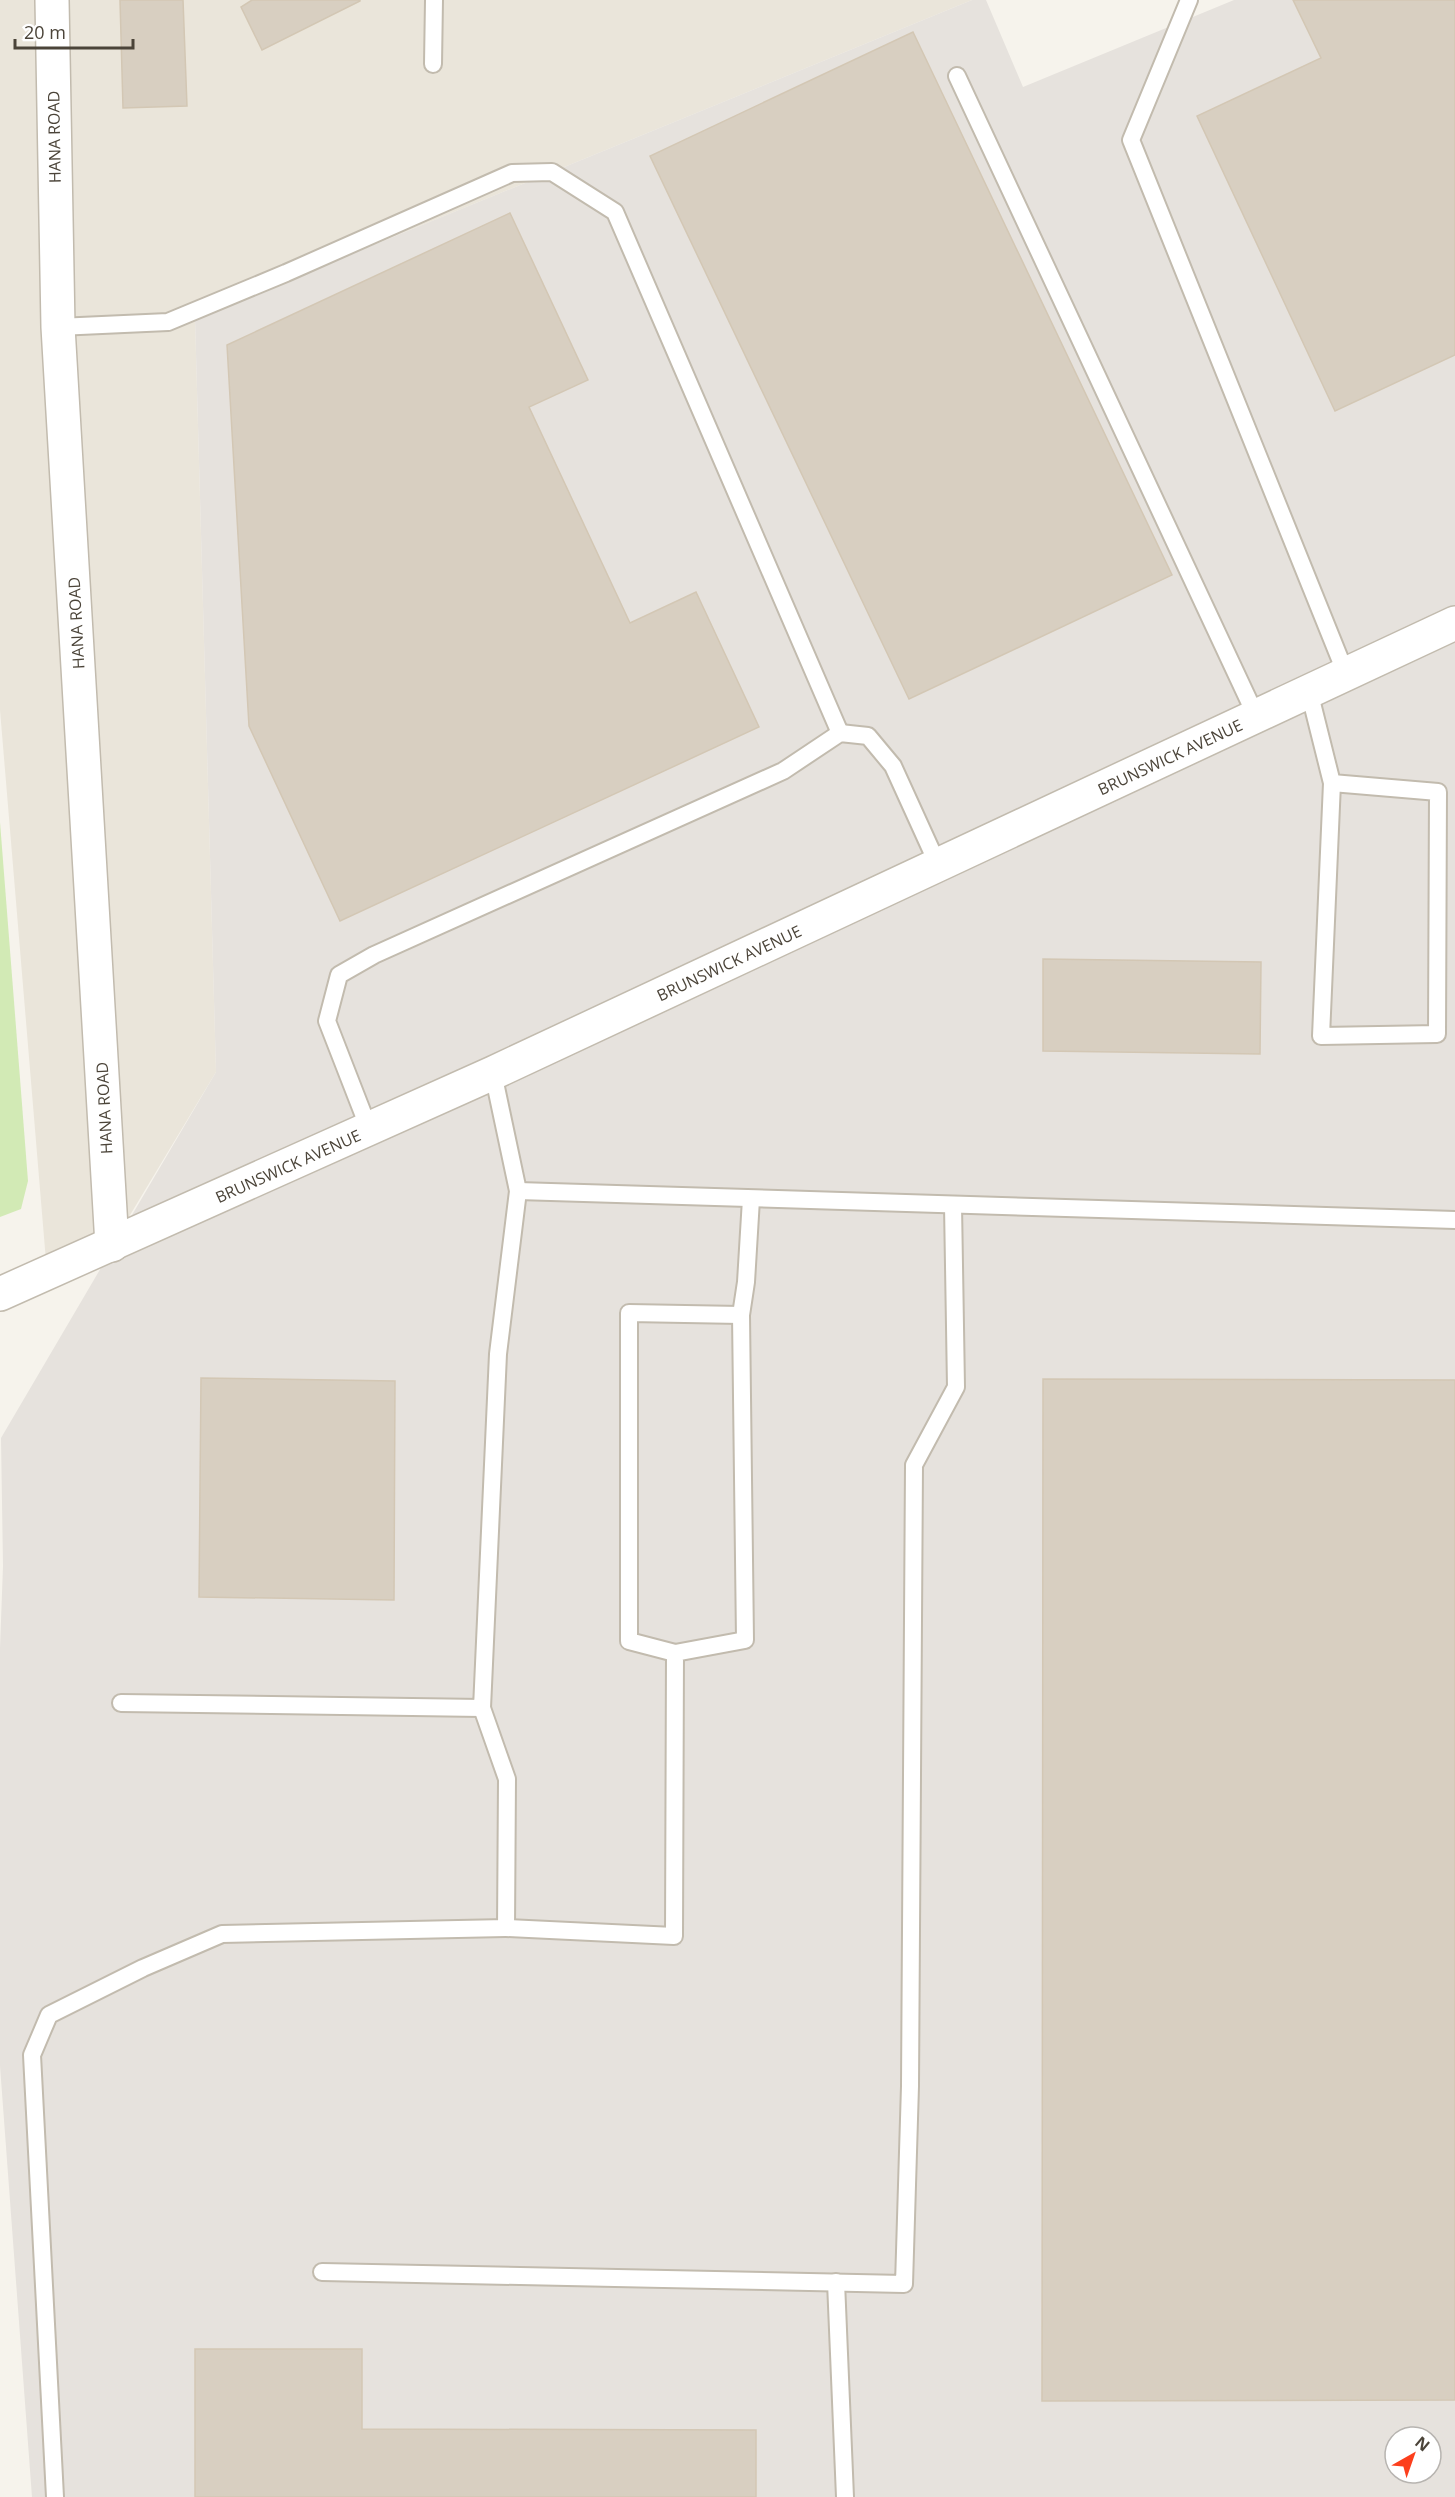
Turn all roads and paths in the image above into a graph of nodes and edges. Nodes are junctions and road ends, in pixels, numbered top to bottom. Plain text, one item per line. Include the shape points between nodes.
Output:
1 (52, 0) edge
2 (434, 0) edge
3 (1189, 0) edge
4 (433, 64) dead end
5 (957, 76) dead end
6 (58, 327) junction
7 (1455, 623) edge
8 (1346, 674) junction
9 (1309, 691) junction
10 (1256, 716) junction
11 (840, 733) junction
12 (1332, 783) junction
13 (938, 865) junction
14 (493, 1073) junction
15 (369, 1129) junction
16 (518, 1191) junction
17 (751, 1198) junction
18 (953, 1204) junction
19 (1455, 1220) edge
20 (112, 1245) junction
21 (0, 1294) edge
22 (741, 1315) junction
23 (675, 1653) junction
24 (121, 1703) dead end
25 (482, 1708) junction
26 (506, 1928) junction
27 (322, 2272) dead end
28 (836, 2282) junction
29 (55, 2497) edge
30 (845, 2497) edge

1 - 6 street, HANA ROAD
2 - 4 lane
3 - 8 lane via 1131,140
5 - 10 lane
6 - 11 lane via 168,322 512,173 552,172 615,212
6 - 20 street, HANA ROAD
7 - 8 street, BRUNSWICK AVENUE
8 - 9 street, BRUNSWICK AVENUE
9 - 10 street, BRUNSWICK AVENUE
9 - 12 lane
10 - 13 street, BRUNSWICK AVENUE
11 - 13 lane via 868,736 893,766
11 - 15 lane via 783,771 374,955 339,975 327,1021
12 - 12 lane via 1438,792 1437,1034 1321,1036
13 - 14 street, BRUNSWICK AVENUE
14 - 15 street, BRUNSWICK AVENUE
14 - 16 lane
15 - 20 street, BRUNSWICK AVENUE
16 - 17 lane
16 - 25 lane via 498,1354
17 - 18 lane
17 - 22 lane
18 - 19 lane
18 - 28 lane via 956,1387 914,1465 910,2074 904,2284
20 - 21 street, BRUNSWICK AVENUE
22 - 23 lane via 745,1640
22 - 23 lane via 629,1313 629,1641
23 - 26 lane via 674,1936
24 - 25 lane
25 - 26 lane via 507,1779
26 - 29 lane via 222,1934 50,2014 32,2055
27 - 28 lane
28 - 30 lane

